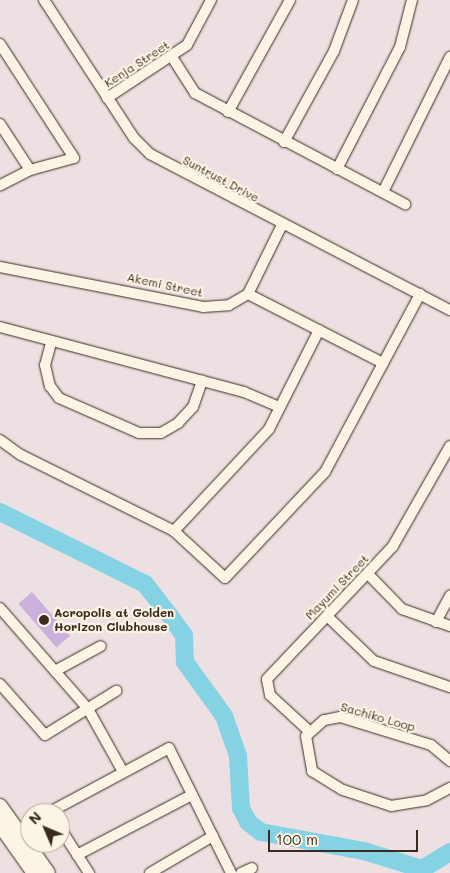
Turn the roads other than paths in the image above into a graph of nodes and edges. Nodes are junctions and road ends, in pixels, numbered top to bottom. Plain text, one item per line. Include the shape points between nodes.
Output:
1 (44, 0) edge
2 (211, 0) edge
3 (290, 0) edge
4 (353, 0) edge
5 (412, 0) edge
6 (0, 44) edge
7 (172, 56) junction
8 (450, 57) edge
9 (107, 98) junction
10 (228, 112) junction
11 (0, 124) edge
12 (284, 142) junction
13 (337, 169) junction
14 (30, 170) junction
15 (0, 185) edge
16 (382, 192) junction
17 (405, 204) dead end
18 (282, 225) junction
19 (0, 267) edge
20 (248, 294) junction
21 (420, 294) junction
22 (450, 310) edge
23 (0, 327) edge
24 (319, 330) junction
25 (51, 343) junction
26 (383, 363) junction
27 (202, 381) junction
28 (280, 407) junction
29 (0, 440) edge
30 (450, 446) edge
31 (174, 531) junction
32 (368, 574) junction
33 (450, 596) edge
34 (0, 608) edge
35 (327, 616) junction
36 (436, 622) junction
37 (450, 626) edge
38 (101, 646) dead end
39 (55, 671) junction
40 (0, 684) edge
41 (450, 687) edge
42 (116, 691) dead end
43 (88, 709) junction
44 (309, 731) junction
45 (450, 761) edge
46 (124, 772) junction
47 (450, 788) edge
48 (192, 795) junction
49 (67, 803) edge
50 (0, 806) edge
51 (0, 825) edge
52 (213, 836) junction
53 (5, 840) edge
54 (70, 844) edge
55 (77, 855) junction
56 (252, 868) dead end
57 (34, 873) edge
58 (48, 873) edge
59 (89, 873) edge
60 (150, 873) edge
61 (232, 873) edge
62 (242, 873) edge

1 - 9 street, Suntrust Drive
2 - 7 street, Kenja Street via 187,45
3 - 10 street
4 - 12 street via 334,51
5 - 13 street via 400,47
6 - 14 street via 74,158
7 - 9 street, Kenja Street
7 - 10 street via 195,93
8 - 16 street
9 - 18 street, Suntrust Drive via 150,154
10 - 12 street
11 - 14 street
12 - 13 street
13 - 16 street
14 - 15 street
16 - 17 street
18 - 20 street
18 - 21 street, Suntrust Drive
19 - 20 street, Akemi Street via 16,266 203,307 228,305
20 - 24 street
21 - 22 street, Suntrust Drive
21 - 26 street
23 - 25 street
24 - 26 street
24 - 28 street
25 - 27 street
25 - 27 street via 45,365 50,386 59,398 139,433 161,433 178,422 192,407
26 - 31 street via 325,472 224,578
27 - 28 street
28 - 31 street via 269,429
29 - 31 street via 21,455
30 - 32 street, Mayumi Street via 393,546
32 - 35 street, Mayumi Street
32 - 36 street via 402,609
33 - 36 street
34 - 39 street
35 - 41 street via 374,661
35 - 44 street, Mayumi Street via 267,679 270,695
36 - 37 street
38 - 39 street
39 - 43 street
40 - 43 street via 45,735
42 - 43 street
43 - 46 street
44 - 45 street, Sachiko Loop via 324,720 340,717 431,745
44 - 47 street via 305,744 312,771 344,790 391,806 427,800
46 - 48 street via 169,748
46 - 49 street
48 - 52 street
48 - 55 street
50 - 58 street
51 - 53 street
52 - 60 street
52 - 61 street
53 - 57 street
54 - 55 street
55 - 59 street
56 - 62 street

